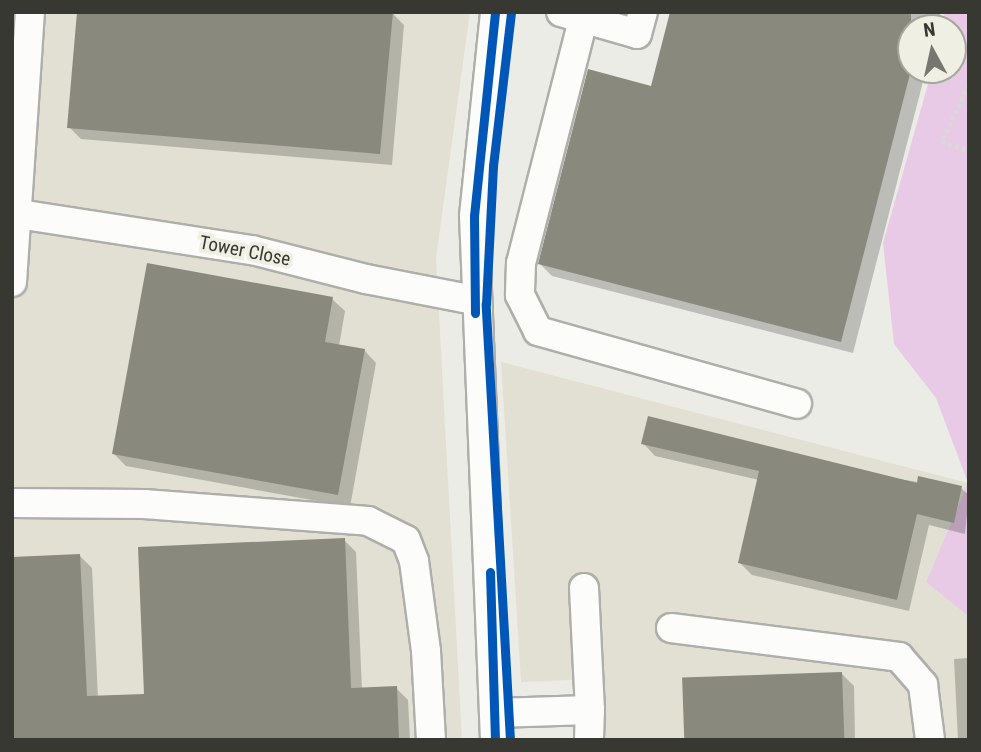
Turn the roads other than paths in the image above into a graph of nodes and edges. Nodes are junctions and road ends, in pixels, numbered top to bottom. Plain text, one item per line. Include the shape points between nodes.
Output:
1 (30, 12) edge
2 (495, 12) edge
3 (643, 12) edge
4 (571, 15) edge
5 (13, 213) edge
6 (12, 282) edge
7 (474, 299) junction
8 (797, 404) dead end
9 (12, 503) edge
10 (584, 588) dead end
11 (671, 628) dead end
12 (590, 710) junction
13 (495, 726) edge
14 (431, 740) edge
15 (589, 740) edge
16 (930, 740) edge

1 - 5 street
2 - 7 street via 474,216
3 - 4 street via 637,34
4 - 8 street via 521,263 520,295 538,331
5 - 6 street
5 - 7 street, Tower Close via 252,250 366,279
7 - 13 street
9 - 14 street via 144,504 368,521 406,540 414,561 424,638
10 - 12 street
11 - 16 street via 899,657 923,685
12 - 13 street
12 - 15 street

